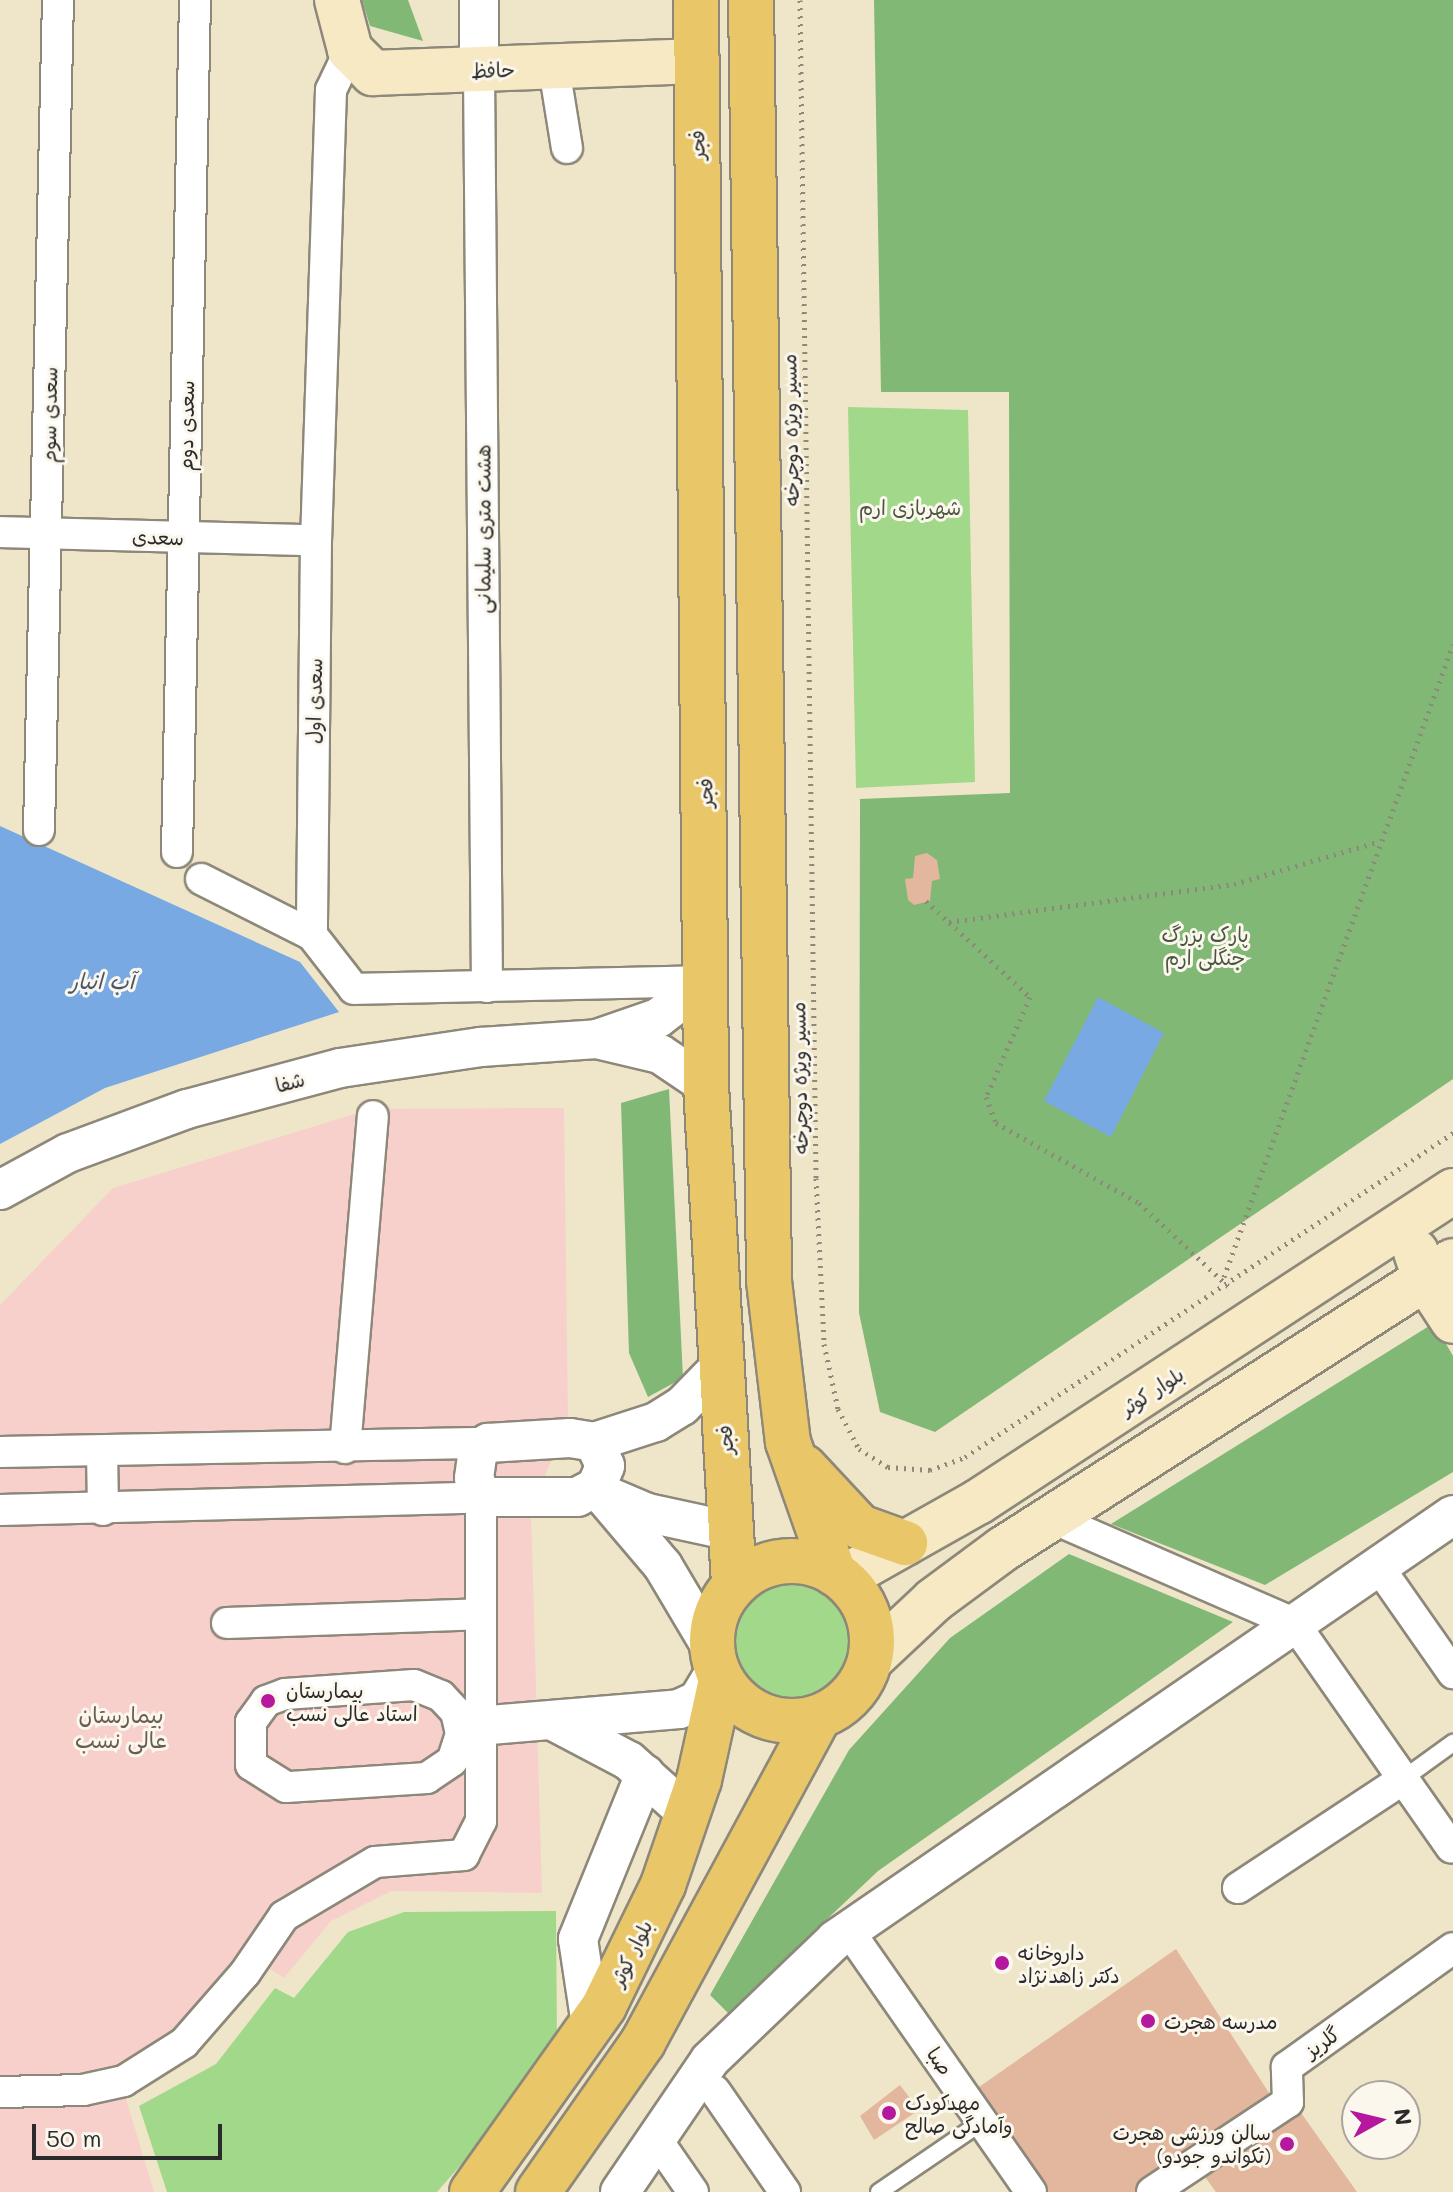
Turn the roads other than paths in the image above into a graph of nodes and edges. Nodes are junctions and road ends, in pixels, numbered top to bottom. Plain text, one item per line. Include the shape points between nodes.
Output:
1 (58, 0) edge
2 (195, 0) edge
3 (337, 0) edge
4 (479, 0) edge
5 (696, 0) edge
6 (751, 0) edge
7 (350, 50) junction
8 (752, 60) junction
9 (697, 61) junction
10 (554, 68) junction
11 (479, 71) junction
12 (567, 148) dead end
13 (0, 532) edge
14 (46, 533) junction
15 (183, 538) junction
16 (316, 540) junction
17 (39, 830) dead end
18 (177, 852) dead end
19 (201, 879) dead end
20 (312, 935) junction
21 (707, 981) junction
22 (487, 987) junction
23 (597, 1039) junction
24 (706, 1085) junction
25 (373, 1116) dead end
26 (0, 1190) edge
27 (1453, 1191) edge
28 (1406, 1223) junction
29 (1444, 1266) edge
30 (1453, 1321) edge
31 (720, 1367) junction
32 (594, 1442) junction
33 (788, 1442) junction
34 (488, 1443) junction
35 (345, 1448) junction
36 (102, 1451) junction
37 (0, 1452) edge
38 (596, 1487) junction
39 (481, 1497) junction
40 (0, 1510) edge
41 (103, 1510) junction
42 (1453, 1515) edge
43 (1052, 1518) junction
44 (731, 1531) junction
45 (905, 1543) junction
46 (1378, 1566) junction
47 (839, 1576) junction
48 (734, 1585) junction
49 (479, 1614) junction
50 (227, 1623) dead end
51 (1294, 1623) junction
52 (871, 1659) junction
53 (716, 1666) junction
54 (1453, 1673) edge
55 (467, 1719) junction
56 (818, 1719) junction
57 (551, 1720) junction
58 (1453, 1743) edge
59 (645, 1774) junction
60 (1403, 1779) junction
61 (688, 1814) junction
62 (1451, 1847) dead end
63 (663, 1885) junction
64 (1238, 1888) dead end
65 (716, 1907) junction
66 (849, 1931) junction
67 (1453, 1948) edge
68 (591, 2025) junction
69 (715, 2091) dead end
70 (0, 2092) edge
71 (982, 2122) junction
72 (657, 2140) junction
73 (1185, 2183) edge
74 (472, 2192) edge
75 (538, 2192) edge
76 (620, 2192) edge
77 (693, 2192) edge
78 (785, 2192) edge
79 (879, 2192) edge
80 (1031, 2192) edge
81 (1152, 2192) edge

1 - 14 street, سعدی سوم
2 - 15 street, سعدی دوم
3 - 7 main road
4 - 11 street
5 - 9 main road, فجر
6 - 8 main road
7 - 11 main road, حافظ via 373,73
7 - 16 street, سعدی اول via 331,90
8 - 9 main road
8 - 33 main road via 765,1195 776,1367
9 - 10 main road, حافظ
9 - 21 main road, فجر
10 - 11 main road, حافظ
10 - 12 street
11 - 22 street, هشت متری سلیمانی
13 - 14 street, سعدی
14 - 15 street, سعدی
14 - 17 street, سعدی سوم
15 - 16 street, سعدی
15 - 18 street, سعدی دوم
16 - 20 street, سعدی اول
19 - 20 street
20 - 22 street via 354,989
21 - 22 street
21 - 23 street via 658,1018
21 - 24 main road, فجر
23 - 24 street via 660,1054
23 - 26 street, شفا via 481,1047 340,1068 187,1109 68,1153
24 - 31 main road, فجر
25 - 35 street
27 - 28 main road, بلوار کوثر
28 - 29 main road
28 - 45 main road, بلوار کوثر via 978,1502
29 - 30 main road
29 - 43 main road
31 - 32 street via 682,1406 656,1422
31 - 44 main road, فجر
32 - 34 street via 570,1438
32 - 38 street via 605,1466
33 - 45 main road via 819,1488 860,1527
33 - 47 main road
34 - 35 street
34 - 39 street via 478,1451 474,1478
35 - 36 street
36 - 37 street
36 - 41 street
38 - 39 street via 577,1497
38 - 44 street via 648,1513
38 - 53 street via 663,1566
39 - 41 street
39 - 49 street
40 - 41 street
42 - 46 street
43 - 51 street
43 - 52 main road via 934,1600
44 - 48 main road, فجر
45 - 47 main road, بلوار کوثر
46 - 51 street
46 - 54 street
47 - 48 main road via 809,1562 782,1561 756,1569
47 - 52 main road via 868,1615
48 - 53 main road via 720,1603
49 - 50 street
49 - 55 street
51 - 60 street
51 - 66 street
52 - 56 main road via 860,1685
53 - 56 main road via 735,1699 763,1716 796,1723
53 - 57 street via 698,1700 679,1709
53 - 61 main road, بلوار کوثر
55 - 55 street via 452,1761 414,1782 286,1787 251,1765 251,1722 266,1701 285,1694 414,1685 441,1696
55 - 57 street
55 - 70 street via 481,1821 464,1855 375,1862 284,1916 245,1973 184,2043 124,2081 83,2090
56 - 65 main road
57 - 59 street
58 - 60 lane
59 - 61 street
59 - 68 street via 578,1939
60 - 62 street
60 - 64 street
61 - 63 main road, بلوار کوثر
63 - 65 main road via 695,1878 711,1890
63 - 68 main road, بلوار کوثر
65 - 75 main road via 643,2042
66 - 71 street, صبا
66 - 72 street via 710,2060
67 - 73 street, گلریز via 1287,2067 1288,2102
68 - 74 main road, بلوار کوثر
69 - 78 street
71 - 79 lane
71 - 80 street, صبا
72 - 76 street
72 - 77 street
73 - 81 street, گلریز

